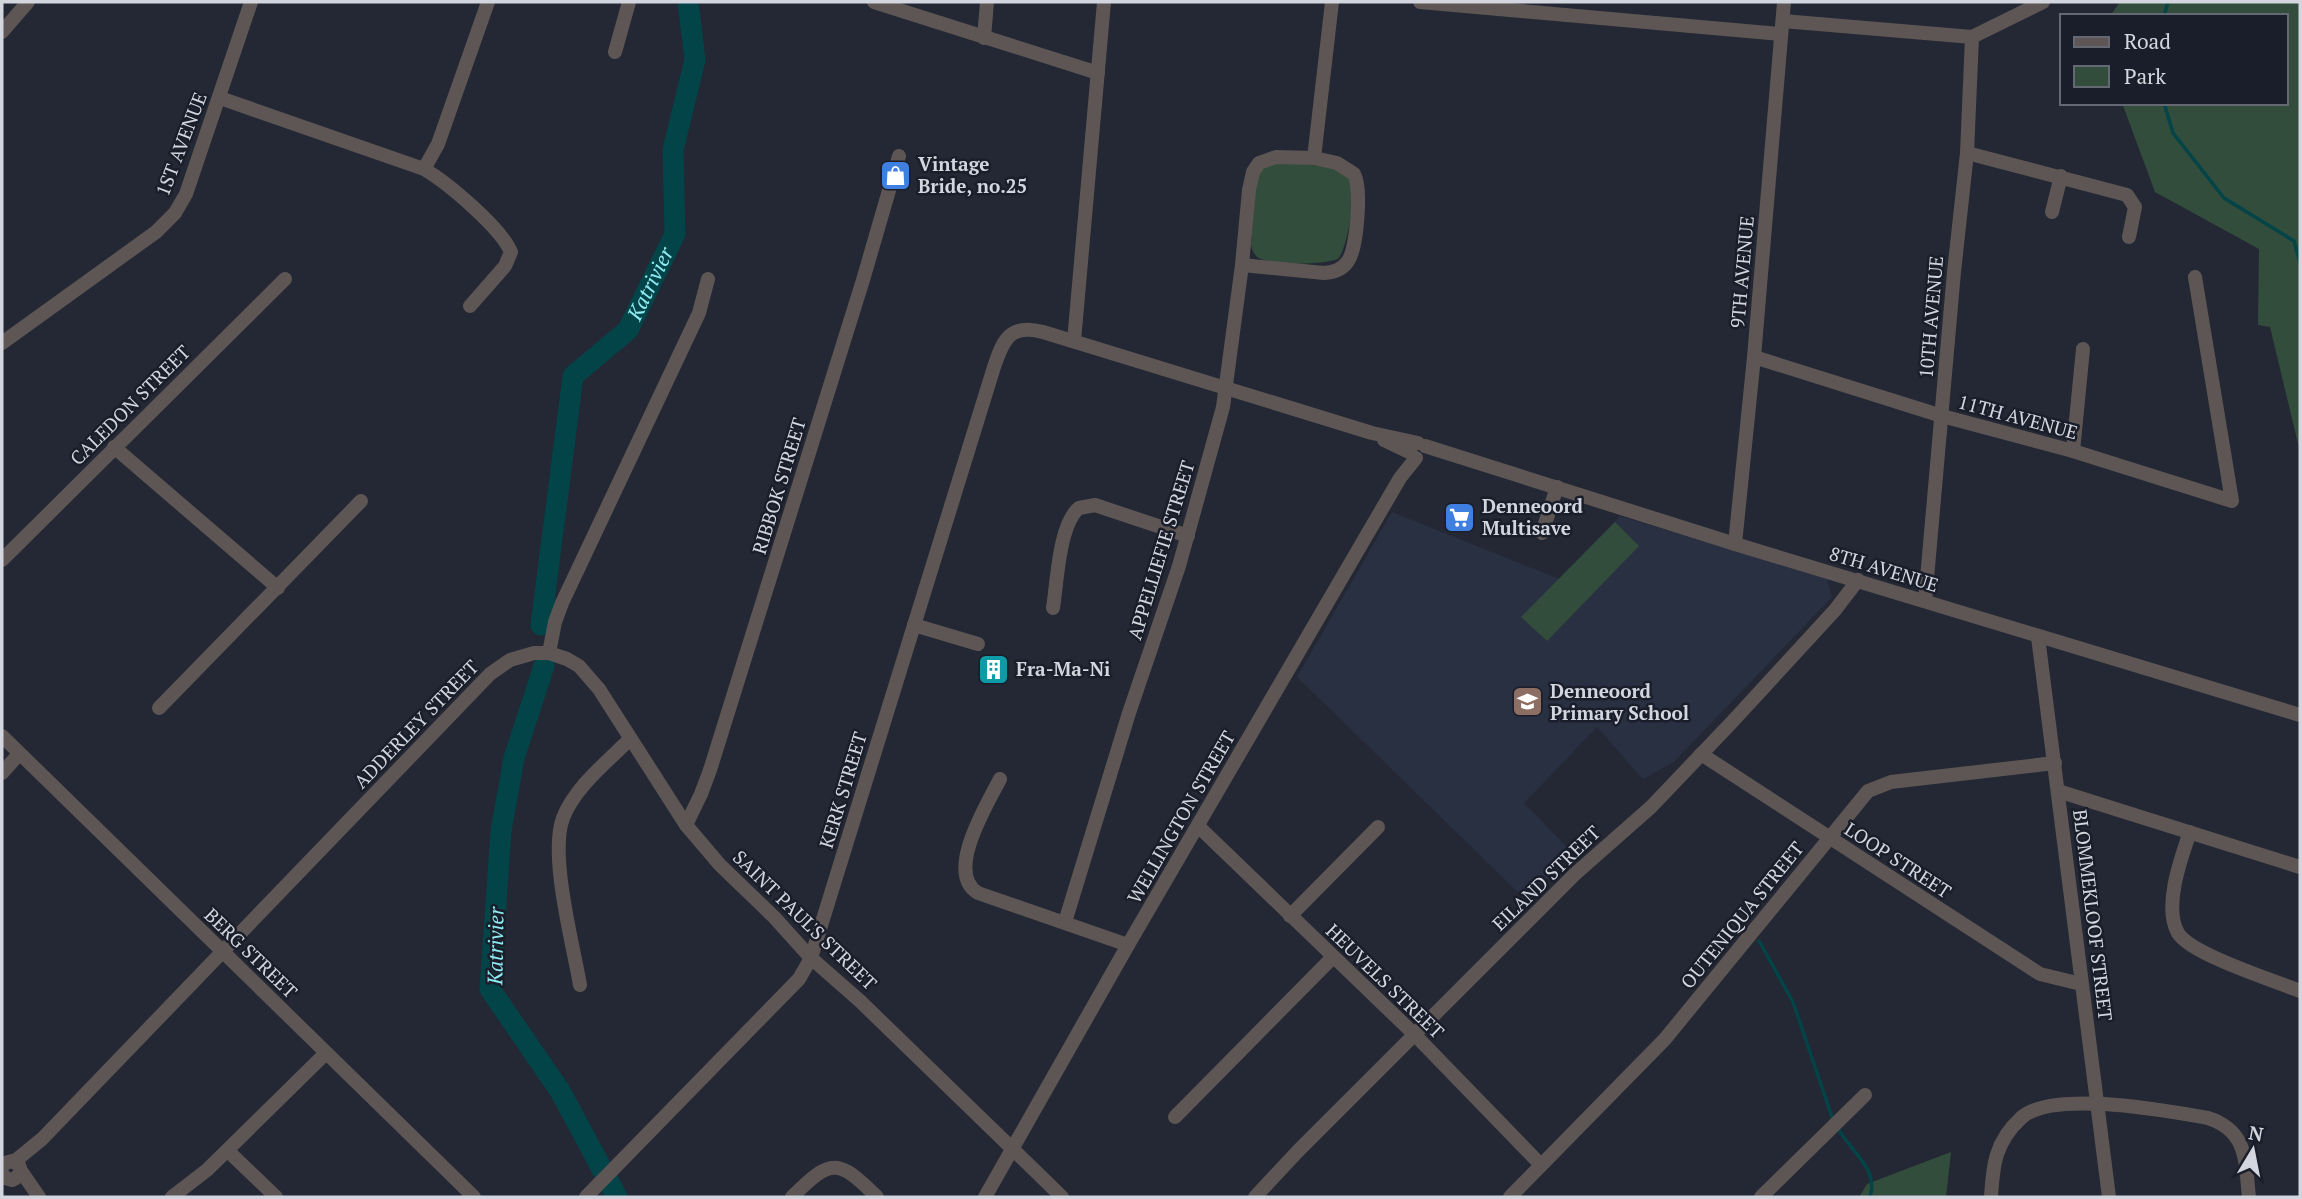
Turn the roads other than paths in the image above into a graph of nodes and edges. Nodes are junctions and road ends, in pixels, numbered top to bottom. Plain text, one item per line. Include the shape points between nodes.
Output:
1 (28, 2) edge
2 (251, 2) edge
3 (488, 2) edge
4 (629, 2) edge
5 (874, 2) edge
6 (987, 2) edge
7 (1104, 2) edge
8 (1332, 2) edge
9 (1420, 2) edge
10 (1442, 2) edge
11 (1784, 2) edge
12 (2043, 2) edge
13 (1782, 27) junction
14 (2, 32) edge
15 (1972, 37) junction
16 (984, 38) junction
17 (615, 52) dead end
18 (1098, 73) junction
19 (220, 98) junction
20 (1967, 153) junction
21 (899, 156) dead end
22 (1314, 158) junction
23 (424, 169) junction
24 (2061, 176) junction
25 (2052, 212) dead end
26 (2129, 237) dead end
27 (1242, 265) junction
28 (2195, 277) dead end
29 (285, 279) dead end
30 (708, 279) dead end
31 (470, 306) dead end
32 (1022, 329) joint
33 (1074, 341) junction
34 (2, 343) edge
35 (2083, 349) dead end
36 (1754, 357) junction
37 (1227, 388) junction
38 (1942, 416) junction
39 (114, 447) junction
40 (1419, 451) junction
41 (2073, 452) junction
42 (1557, 487) junction
43 (361, 501) dead end
44 (1542, 533) dead end
45 (1188, 536) junction
46 (1735, 544) junction
47 (2, 559) edge
48 (1858, 580) junction
49 (278, 588) junction
50 (1925, 601) junction
51 (1053, 608) dead end
52 (914, 625) junction
53 (2038, 637) junction
54 (978, 644) dead end
55 (549, 653) junction
56 (159, 708) dead end
57 (2300, 715) edge
58 (2, 736) edge
59 (629, 739) junction
60 (19, 754) junction
61 (1701, 754) junction
62 (2055, 763) junction
63 (2, 772) edge
64 (1000, 779) dead end
65 (2058, 791) junction
66 (686, 825) junction
67 (1199, 827) junction
68 (1378, 827) dead end
69 (2190, 832) junction
70 (1830, 839) junction
71 (2300, 867) edge
72 (1290, 916) junction
73 (1065, 922) junction
74 (1128, 945) junction
75 (222, 952) junction
76 (1333, 957) junction
77 (811, 958) junction
78 (2081, 984) junction
79 (580, 985) dead end
80 (2300, 991) edge
81 (1414, 1034) junction
82 (326, 1053) junction
83 (1865, 1095) dead end
84 (2098, 1103) junction
85 (1175, 1117) dead end
86 (1013, 1150) junction
87 (228, 1151) junction
88 (1541, 1166) junction
89 (9, 1170) edge
90 (38, 1197) edge
91 (172, 1197) edge
92 (276, 1197) edge
93 (474, 1197) edge
94 (586, 1197) edge
95 (792, 1197) edge
96 (877, 1197) edge
97 (985, 1197) edge
98 (1062, 1197) edge
99 (1255, 1197) edge
100 (1510, 1197) edge
101 (1760, 1197) edge
102 (1991, 1197) edge
103 (2109, 1197) edge
104 (2249, 1197) edge

1 - 14 street
2 - 19 street, 1ST AVENUE
3 - 23 street via 438,144
4 - 17 street
5 - 16 street
6 - 16 street
7 - 18 street
8 - 22 street
9 - 10 street
10 - 13 street
11 - 13 street, 9TH AVENUE
12 - 15 street
13 - 15 street
13 - 36 street, 9TH AVENUE
15 - 20 street, 10TH AVENUE
16 - 18 street
18 - 33 street
19 - 23 street
19 - 34 street, 1ST AVENUE via 187,194 168,222
20 - 24 street
20 - 38 street, 10TH AVENUE
21 - 66 street, RIBBOK STREET via 710,770
22 - 27 street via 1276,158 1255,167
22 - 27 street via 1344,166 1357,178 1359,194 1349,261 1324,273
23 - 31 street via 475,210 511,252
24 - 25 street
24 - 26 street via 2127,195 2135,207
27 - 37 street, APPELLIEFIE STREET
28 - 41 street, 11TH AVENUE via 2232,501
29 - 39 street, CALEDON STREET
30 - 55 street via 699,313 562,603
32 - 33 street, 8TH AVENUE
32 - 52 street, KERK STREET via 1008,337 999,351
33 - 37 street, 8TH AVENUE
35 - 41 street
36 - 38 street, 11TH AVENUE
36 - 46 street, 9TH AVENUE
37 - 40 street, 8TH AVENUE
37 - 45 street, APPELLIEFIE STREET
38 - 41 street, 11TH AVENUE
38 - 50 street, 10TH AVENUE
39 - 47 street, CALEDON STREET
39 - 49 street
40 - 42 street, 8TH AVENUE
40 - 67 street, WELLINGTON STREET
42 - 44 street
42 - 46 street, 8TH AVENUE
43 - 49 street
45 - 51 street via 1095,505 1079,508 1069,522 1062,547
45 - 73 street, APPELLIEFIE STREET
46 - 48 street, 8TH AVENUE
48 - 50 street, 8TH AVENUE
48 - 61 street, EILAND STREET
49 - 56 street
50 - 53 street, 8TH AVENUE
52 - 54 street
52 - 77 street, KERK STREET
53 - 57 street, 8TH AVENUE
53 - 62 street, BLOMMEKLOOF STREET
55 - 59 street, SAINT PAUL'S STREET via 567,659 590,677
55 - 75 street, ADDERLEY STREET via 510,660 490,674
58 - 60 street, BERG STREET
59 - 66 street, SAINT PAUL'S STREET
59 - 79 street via 573,801 560,830 559,869
60 - 63 street
60 - 75 street, BERG STREET
61 - 70 street, LOOP STREET
61 - 81 street, EILAND STREET
62 - 65 street, BLOMMEKLOOF STREET
62 - 70 street, OUTENIQUA STREET via 1876,786
64 - 73 street via 968,850 967,881 978,893
65 - 69 street
65 - 78 street, BLOMMEKLOOF STREET
66 - 77 street, SAINT PAUL'S STREET
67 - 72 street, HEUVELS STREET
67 - 74 street, WELLINGTON STREET
68 - 72 street
69 - 71 street
69 - 80 street via 2174,890 2178,932 2199,950
70 - 78 street, LOOP STREET via 2040,974
70 - 88 street, OUTENIQUA STREET via 1665,1039
72 - 76 street, HEUVELS STREET
73 - 74 street
74 - 86 street, WELLINGTON STREET
75 - 82 street, BERG STREET
75 - 89 street, ADDERLEY STREET
76 - 81 street, HEUVELS STREET
76 - 85 street
77 - 86 street, SAINT PAUL'S STREET
77 - 94 street, KERK STREET via 799,979
78 - 84 street, BLOMMEKLOOF STREET
81 - 88 street, HEUVELS STREET
81 - 99 street, EILAND STREET
82 - 87 street
82 - 93 street, BERG STREET
83 - 101 street
84 - 102 street via 2036,1110 2021,1118 1996,1153
84 - 103 street, BLOMMEKLOOF STREET
84 - 104 street via 2222,1123 2242,1144
86 - 97 street, WELLINGTON STREET
86 - 98 street, SAINT PAUL'S STREET
87 - 91 street
87 - 92 street
88 - 100 street, OUTENIQUA STREET
89 - 90 street
95 - 96 street via 821,1170 837,1167

